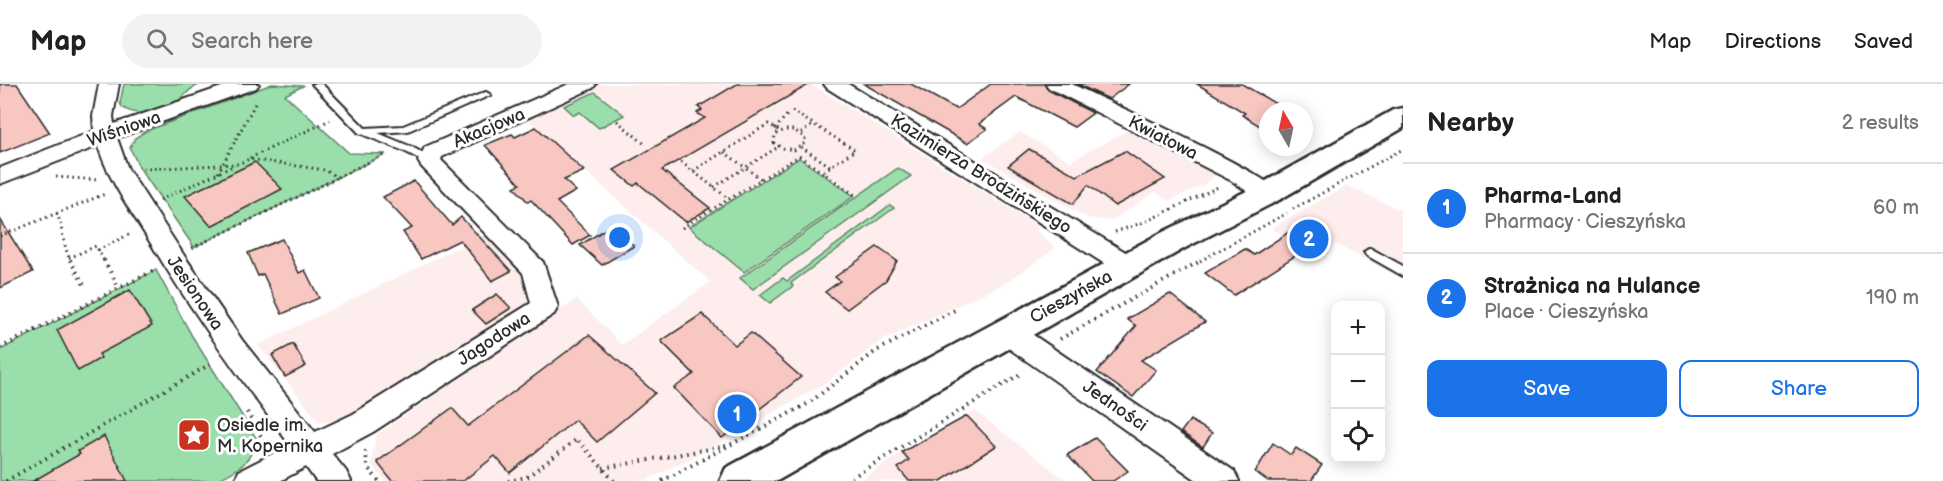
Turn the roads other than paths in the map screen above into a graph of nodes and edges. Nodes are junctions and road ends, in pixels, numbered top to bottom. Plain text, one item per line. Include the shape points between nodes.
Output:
1 (109, 84) edge
2 (317, 84) edge
3 (586, 84) edge
4 (834, 84) edge
5 (1056, 84) edge
6 (254, 90) edge
7 (486, 95) dead end
8 (1403, 116) edge
9 (363, 131) junction
10 (105, 135) junction
11 (429, 161) junction
12 (0, 176) edge
13 (1268, 193) junction
14 (1370, 252) dead end
15 (1128, 266) junction
16 (1403, 273) edge
17 (1007, 332) junction
18 (312, 450) junction
19 (250, 481) edge
20 (335, 481) edge
21 (740, 481) edge
22 (1223, 481) edge

1 - 10 street, Jesionowa via 103,116
2 - 9 lane
3 - 11 street, Akacjowa via 433,152
4 - 15 street, Kazimierza Brodzińskiego
5 - 13 street, Kwiatowa
6 - 10 street, Wiśniowa
7 - 9 lane via 404,129
8 - 13 main road, Cieszyńska
9 - 11 lane
10 - 12 street, Wiśniowa
10 - 18 street, Jesionowa via 117,170 176,264 232,348
11 - 18 street, Jagodowa via 534,268 545,307
13 - 15 main road, Cieszyńska
14 - 16 lane
15 - 17 main road, Cieszyńska
17 - 21 main road, Cieszyńska
17 - 22 street, Jedności
18 - 19 street, Jagodowa
18 - 20 street, Jesionowa

